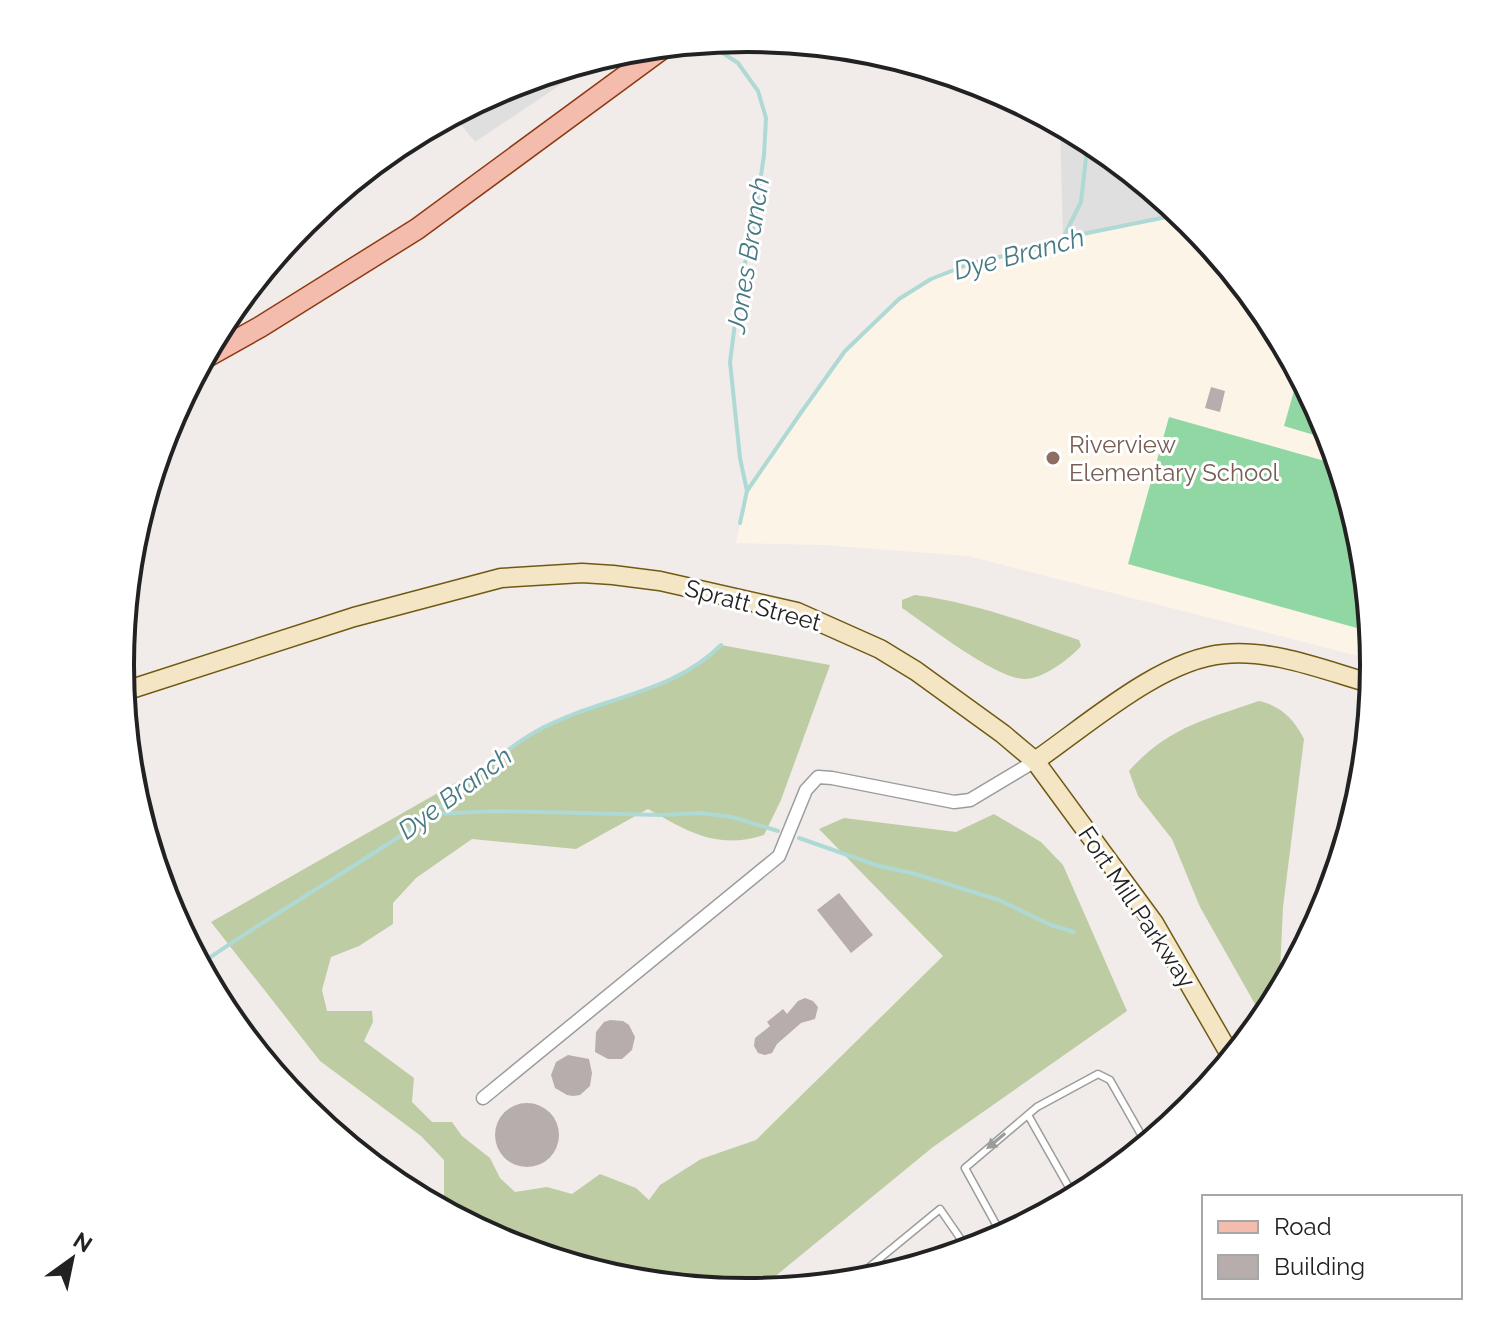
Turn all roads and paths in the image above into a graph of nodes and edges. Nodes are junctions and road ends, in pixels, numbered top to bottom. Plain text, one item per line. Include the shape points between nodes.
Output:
1 (646, 61) edge
2 (223, 348) edge
3 (1360, 681) edge
4 (135, 688) edge
5 (1035, 761) junction
6 (1226, 1048) edge
7 (483, 1098) dead end
8 (1028, 1115) junction
9 (1141, 1135) edge
10 (1069, 1188) edge
11 (997, 1225) edge
12 (962, 1240) edge
13 (870, 1266) edge

1 - 2 main road via 417,229
3 - 5 main road via 1261,655 1194,660 1156,677
4 - 5 main road, Spratt Street via 354,617 489,581 613,575 760,603 841,630 916,671
5 - 6 main road, Fort Mill Parkway via 1154,923
5 - 7 street via 970,800 954,802 818,777 806,790 779,856
8 - 9 lane via 1098,1074 1110,1080
8 - 10 lane
8 -> 11 lane via 965,1168
12 - 13 lane via 940,1209

